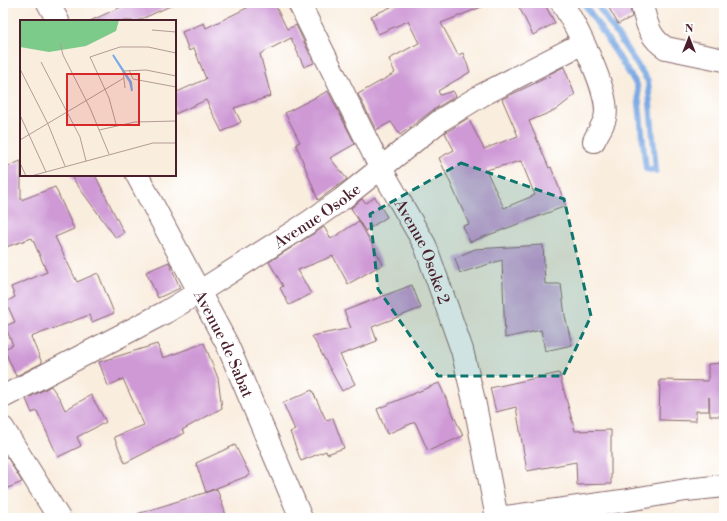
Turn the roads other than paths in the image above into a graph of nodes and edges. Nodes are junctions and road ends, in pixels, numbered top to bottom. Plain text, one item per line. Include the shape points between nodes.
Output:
1 (48, 3) edge
2 (299, 3) edge
3 (562, 3) edge
4 (641, 3) edge
5 (57, 20) edge
6 (583, 43) junction
7 (724, 60) edge
8 (594, 141) dead end
9 (380, 168) junction
10 (138, 176) edge
11 (199, 292) junction
12 (3, 397) edge
13 (3, 428) edge
14 (724, 486) edge
15 (59, 518) edge
16 (301, 518) edge
17 (497, 518) edge

1 - 5 street
2 - 9 street, Avenue Osoke 2
3 - 6 street
4 - 7 street via 650,33 658,43 666,48
6 - 8 street via 601,85 605,102 606,118
6 - 9 street, Avenue Osoke via 482,95 440,120
9 - 11 street, Avenue Osoke via 309,222
9 - 17 street, Avenue Osoke 2 via 425,245 462,350
10 - 11 street, Avenue de Sabat
11 - 12 street, Avenue Osoke via 166,312
11 - 16 street, Avenue de Sabat via 228,344
13 - 15 street
14 - 17 street

